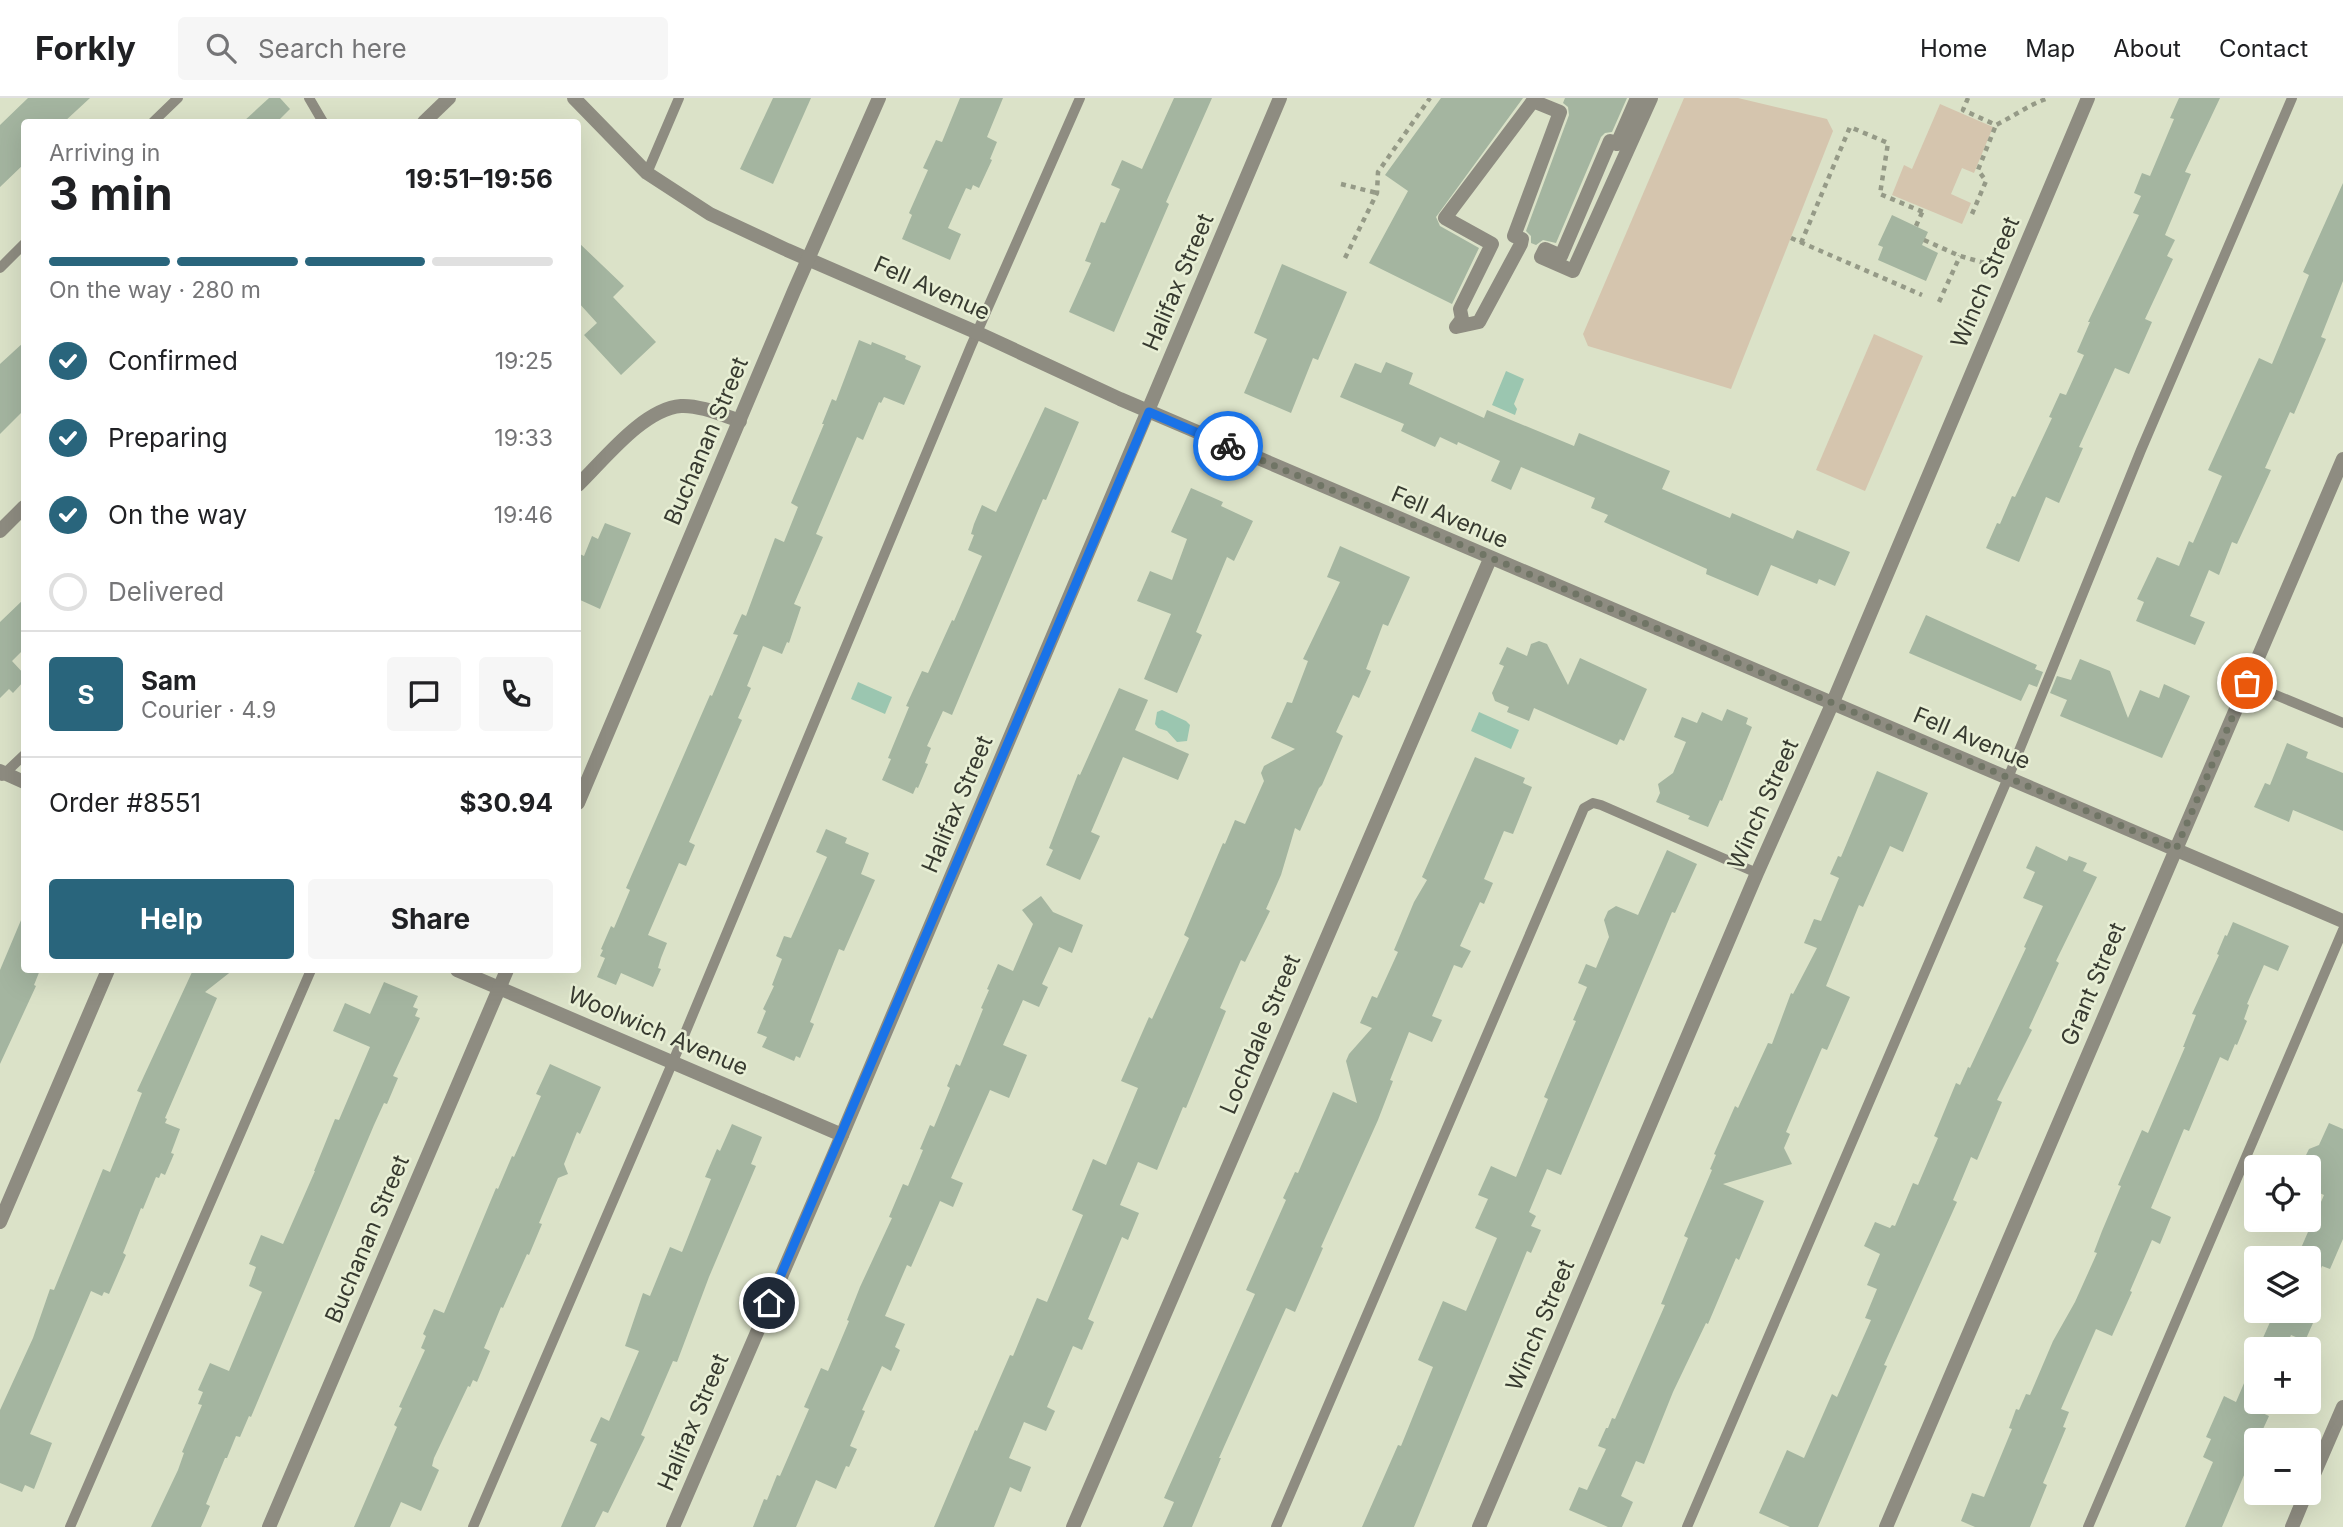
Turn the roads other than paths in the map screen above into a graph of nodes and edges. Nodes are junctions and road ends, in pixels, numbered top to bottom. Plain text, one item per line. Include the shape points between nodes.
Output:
1 (178, 98) edge
2 (309, 98) edge
3 (449, 98) edge
4 (574, 98) edge
5 (679, 98) edge
6 (879, 98) edge
7 (1080, 98) edge
8 (1280, 98) edge
9 (1637, 98) edge
10 (1651, 98) edge
11 (2088, 98) edge
12 (2292, 98) edge
13 (155, 119) edge
14 (321, 119) edge
15 (427, 119) edge
16 (648, 173) junction
17 (1522, 239) joint
18 (21, 247) edge
19 (809, 258) junction
20 (0, 268) edge
21 (978, 333) junction
22 (1149, 412) junction
23 (740, 421) junction
24 (2343, 458) edge
25 (581, 482) edge
26 (21, 510) edge
27 (0, 531) edge
28 (1490, 559) junction
29 (2247, 683) junction
30 (1833, 702) junction
31 (2343, 723) edge
32 (21, 758) edge
33 (2, 774) edge
34 (2008, 778) junction
35 (21, 781) edge
36 (581, 796) edge
37 (2176, 849) junction
38 (1757, 873) junction
39 (2343, 921) edge
40 (2343, 930) edge
41 (107, 973) edge
42 (310, 973) edge
43 (464, 973) edge
44 (506, 973) edge
45 (499, 988) junction
46 (673, 1061) junction
47 (842, 1135) junction
48 (0, 1222) edge
49 (2343, 1407) edge
50 (2321, 1458) edge
51 (2301, 1505) edge
52 (70, 1527) edge
53 (269, 1527) edge
54 (473, 1527) edge
55 (673, 1527) edge
56 (1073, 1527) edge
57 (1276, 1527) edge
58 (1479, 1527) edge
59 (1687, 1527) edge
60 (1886, 1527) edge
61 (2088, 1527) edge
62 (2292, 1527) edge

1 - 13 lane
2 - 14 lane
3 - 15 street
4 - 16 street, Fell Avenue
5 - 16 lane
6 - 19 street, Buchanan Street
7 - 21 lane
8 - 22 street, Halifax Street
9 - 10 street via 1617,144 1610,141 1561,256 1545,249 1541,257 1573,271
11 - 30 street, Winch Street
12 - 34 lane via 2141,450
16 - 19 street, Fell Avenue via 710,214
17 - 17 street via 1479,321 1456,327 1492,244 1444,218 1533,101 1560,112 1514,236
18 - 20 lane
19 - 21 street, Fell Avenue
19 - 23 street, Buchanan Street
21 - 22 street, Fell Avenue
21 - 46 lane
22 - 28 street, Fell Avenue
22 - 47 street, Halifax Street
23 - 25 street via 683,406 663,410 644,421
23 - 36 street, Buchanan Street
24 - 29 street, Grant Street
26 - 27 street
28 - 30 street, Fell Avenue
28 - 56 street, Lochdale Street
29 - 31 lane
29 - 37 street, Grant Street
30 - 34 street, Fell Avenue
30 - 38 street, Winch Street
32 - 33 lane
33 - 35 street
34 - 37 street, Fell Avenue
34 - 59 lane
37 - 39 street, Fell Avenue
37 - 60 street, Grant Street
38 - 57 lane via 1601,805 1584,808
38 - 58 street, Winch Street
40 - 61 lane
41 - 48 street
42 - 52 lane
43 - 45 street, Woolwich Avenue
44 - 45 street, Buchanan Street
45 - 46 street, Woolwich Avenue
45 - 53 street, Buchanan Street
46 - 47 street, Woolwich Avenue
46 - 54 lane
47 - 55 street, Halifax Street
49 - 50 street
51 - 62 street

